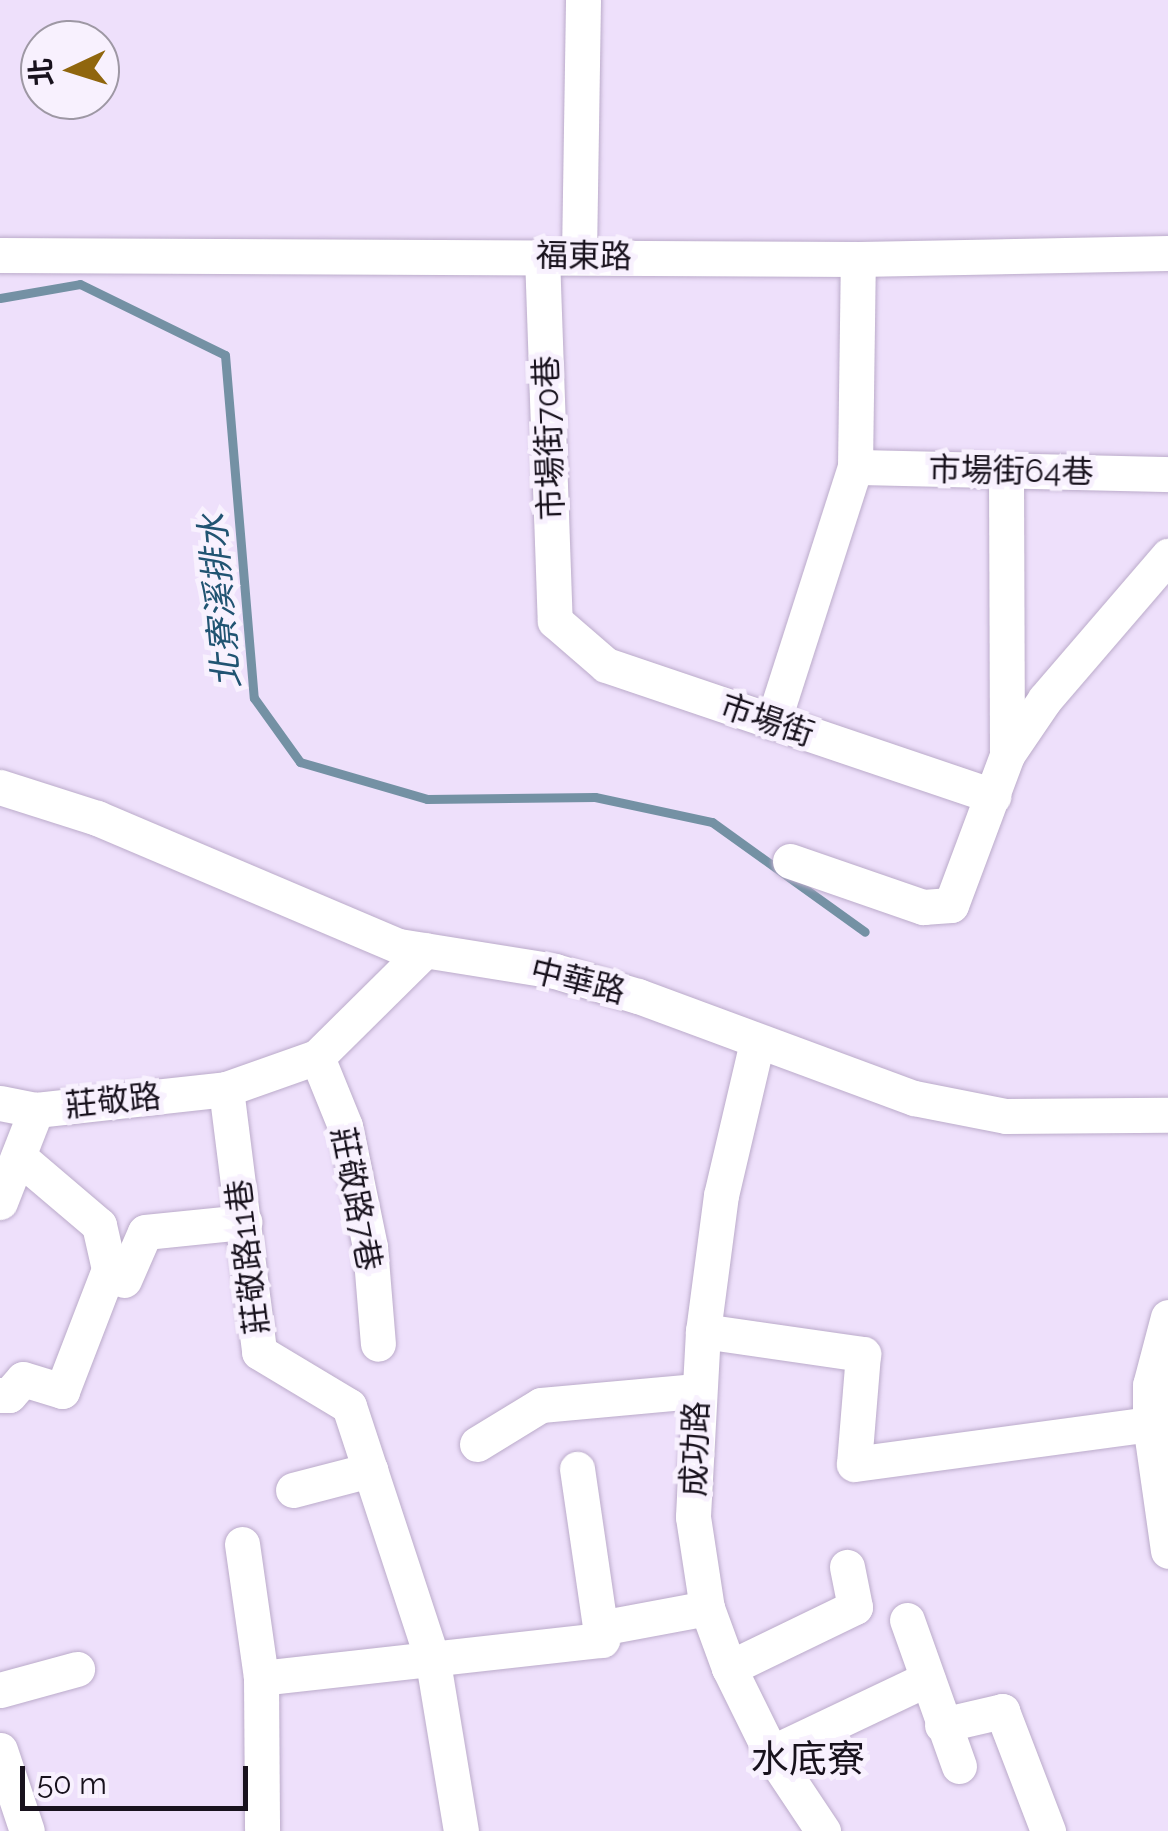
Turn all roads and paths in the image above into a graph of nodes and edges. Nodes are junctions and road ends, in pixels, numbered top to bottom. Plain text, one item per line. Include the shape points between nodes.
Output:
1 (583, 0) edge
2 (1168, 253) edge
3 (0, 254) edge
4 (542, 256) junction
5 (579, 256) junction
6 (858, 259) junction
7 (855, 468) junction
8 (1006, 470) junction
9 (1168, 474) edge
10 (1168, 556) edge
11 (555, 621) joint
12 (773, 722) junction
13 (1007, 755) junction
14 (0, 787) edge
15 (993, 796) junction
16 (790, 861) dead end
17 (425, 950) junction
18 (757, 1042) junction
19 (317, 1058) junction
20 (226, 1089) junction
21 (0, 1102) edge
22 (36, 1110) junction
23 (1168, 1115) edge
24 (18, 1156) junction
25 (0, 1202) edge
26 (244, 1222) junction
27 (124, 1280) dead end
28 (1168, 1317) edge
29 (702, 1332) junction
30 (378, 1344) dead end
31 (696, 1391) junction
32 (0, 1395) edge
33 (1150, 1424) junction
34 (476, 1444) dead end
35 (577, 1468) dead end
36 (370, 1470) junction
37 (293, 1490) dead end
38 (242, 1544) dead end
39 (1168, 1551) edge
40 (847, 1567) dead end
41 (707, 1608) junction
42 (907, 1620) dead end
43 (600, 1628) junction
44 (433, 1662) junction
45 (728, 1668) junction
46 (77, 1669) dead end
47 (260, 1678) junction
48 (927, 1679) junction
49 (0, 1690) edge
50 (942, 1725) junction
51 (0, 1750) edge
52 (771, 1753) junction
53 (959, 1766) dead end
54 (27, 1831) edge
55 (262, 1831) edge
56 (461, 1831) edge
57 (823, 1831) edge
58 (1048, 1831) edge

1 - 5 street
2 - 6 street, 福東路
3 - 4 street, 福東路
4 - 5 street, 福東路
4 - 11 street, 市場街70巷
5 - 6 street, 福東路
6 - 7 street
7 - 8 street, 市場街64巷
7 - 12 street
8 - 9 street, 市場街64巷
8 - 13 street
10 - 13 street via 1045,699
11 - 12 street, 市場街 via 606,666
12 - 15 street, 市場街
13 - 15 street
14 - 17 street, 中華路 via 98,818 398,946
15 - 16 street via 951,904 924,906
17 - 18 street, 中華路 via 554,972
17 - 19 street
18 - 23 street, 中華路 via 914,1098 1006,1116
18 - 29 street, 成功路 via 721,1195
19 - 20 street, 莊敬路
19 - 30 street, 莊敬路7巷 via 345,1126 370,1247
20 - 22 street, 莊敬路
20 - 26 street, 莊敬路11巷
21 - 22 street, 莊敬路
22 - 24 street
24 - 25 street
24 - 32 street via 99,1224 109,1269 62,1391 23,1379 9,1395
26 - 27 street via 145,1232
26 - 36 street, 莊敬路11巷 via 259,1352 348,1406
28 - 33 street via 1150,1385
29 - 31 street, 成功路
29 - 33 street via 863,1354 854,1464
31 - 34 street via 541,1404
31 - 41 street, 成功路 via 693,1517
33 - 39 street
35 - 43 street
36 - 37 street
36 - 44 street, 莊敬路11巷
38 - 47 street
40 - 45 street via 855,1607
41 - 43 street
41 - 45 street, 成功路
42 - 48 street
43 - 44 street via 602,1640
44 - 47 street
44 - 56 street, 莊敬路11巷
45 - 52 street, 成功路
46 - 49 street
47 - 55 street
48 - 50 street
48 - 52 street
50 - 53 street
50 - 58 street via 1002,1710
51 - 54 street
52 - 57 street, 成功路

